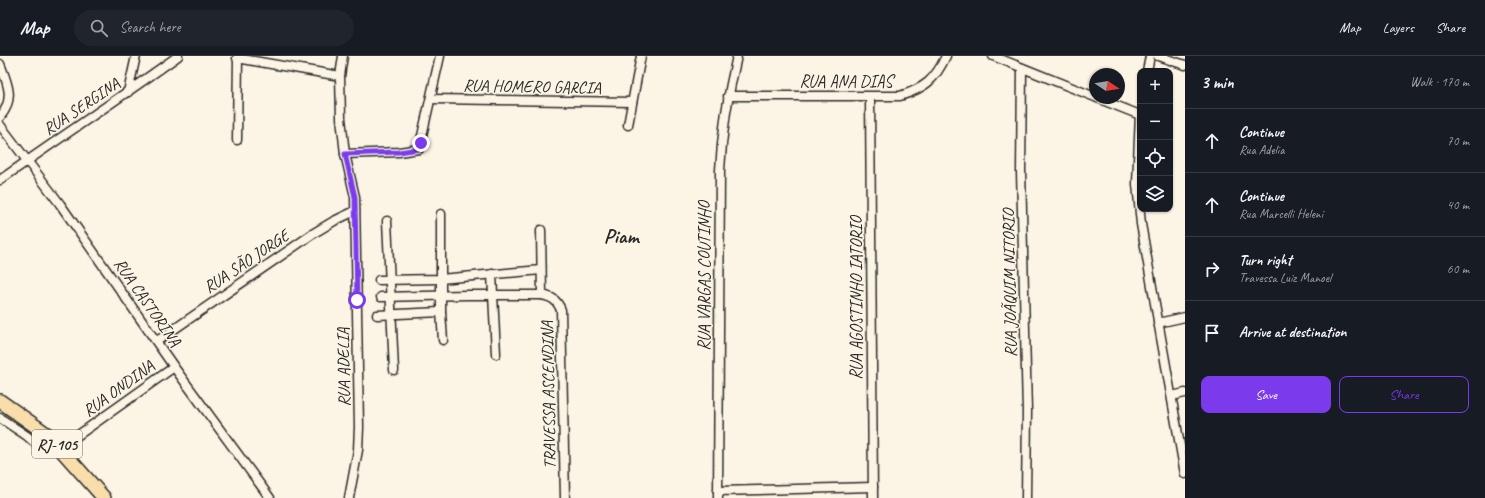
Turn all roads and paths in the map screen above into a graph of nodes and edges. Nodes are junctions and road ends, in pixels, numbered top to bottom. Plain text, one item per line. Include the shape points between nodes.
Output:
1 (136, 56) edge
2 (178, 56) edge
3 (343, 56) edge
4 (440, 56) edge
5 (641, 56) edge
6 (737, 56) edge
7 (946, 56) edge
8 (993, 56) edge
9 (1150, 56) edge
10 (1158, 56) edge
11 (238, 57) edge
12 (0, 64) edge
13 (1185, 65) edge
14 (1022, 68) junction
15 (1148, 68) edge
16 (340, 76) junction
17 (128, 92) junction
18 (1089, 95) edge
19 (728, 96) junction
20 (870, 97) junction
21 (431, 99) junction
22 (632, 102) junction
23 (1112, 104) edge
24 (1137, 114) edge
25 (0, 117) edge
26 (0, 125) edge
27 (628, 126) dead end
28 (237, 140) dead end
29 (1139, 140) edge
30 (345, 154) junction
31 (26, 160) junction
32 (0, 180) edge
33 (355, 211) junction
34 (440, 214) dead end
35 (387, 221) dead end
36 (541, 230) dead end
37 (541, 270) junction
38 (492, 274) junction
39 (440, 279) junction
40 (379, 280) dead end
41 (390, 280) junction
42 (441, 295) junction
43 (494, 295) junction
44 (542, 295) junction
45 (381, 297) dead end
46 (391, 297) junction
47 (441, 312) junction
48 (391, 314) junction
49 (377, 315) dead end
50 (1185, 318) edge
51 (1158, 323) junction
52 (443, 340) dead end
53 (157, 341) junction
54 (496, 354) dead end
55 (174, 366) junction
56 (394, 370) dead end
57 (1185, 393) edge
58 (1172, 396) junction
59 (0, 401) edge
60 (0, 418) edge
61 (36, 444) dead end
62 (60, 448) junction
63 (1184, 464) edge
64 (1185, 474) edge
65 (873, 487) junction
66 (718, 495) edge
67 (104, 498) edge
68 (270, 498) edge
69 (349, 498) edge
70 (565, 498) edge
71 (873, 498) edge
72 (1026, 498) edge

1 - 17 street
2 - 17 street, RUA SERGINA
3 - 16 street, RUA ADELIA
4 - 21 street
5 - 22 street
6 - 19 street, RUA VARGAS COUTINHO
7 - 20 street, RUA ANA DIAS via 929,82 914,91 900,96
8 - 14 street
9 - 15 street
10 - 13 street
11 - 16 street
11 - 28 street
12 - 25 street via 9,95 7,109
14 - 18 street
14 - 72 street, RUA JOÃQUIM NITORIO
16 - 30 street, RUA ADELIA
17 - 31 street, RUA SERGINA
19 - 20 street, RUA ANA DIAS
19 - 66 street, RUA VARGAS COUTINHO via 721,142 720,170
20 - 65 street, RUA AGOSTINHO IATORIO
21 - 22 street, RUA HOMERO GARCIA
21 - 30 street via 419,149
22 - 27 street
23 - 24 street
26 - 31 street, RUA CASTORINA
29 - 51 street via 1137,184 1146,262
30 - 33 street, RUA ADELIA via 355,197
31 - 32 street, RUA SERGINA
31 - 53 street, RUA CASTORINA
33 - 53 street, RUA SÃO JORGE via 314,233
33 - 69 street, RUA ADELIA via 359,427 358,450
34 - 39 street
35 - 41 street
36 - 37 street
37 - 38 street
37 - 44 street
38 - 39 street
38 - 43 street
39 - 41 street
39 - 42 street
40 - 41 street
41 - 46 street
42 - 43 street, TRAVESSA ASCENDINA
42 - 46 street, TRAVESSA ASCENDINA
42 - 47 street
43 - 44 street, TRAVESSA ASCENDINA
43 - 54 street
44 - 70 street, TRAVESSA ASCENDINA via 552,297 561,310
45 - 46 street, TRAVESSA ASCENDINA
46 - 48 street
47 - 48 street
47 - 52 street
48 - 49 street
48 - 56 street
50 - 51 street
51 - 58 street
53 - 55 street, RUA CASTORINA
55 - 62 street, RUA ONDINA
55 - 68 street, RUA CASTORINA
57 - 58 street
58 - 63 street
59 - 62 main road, RJ-105 via 48,435
60 - 61 street
62 - 67 main road, RJ-105
63 - 64 street
65 - 66 street
65 - 71 street, RUA AGOSTINHO IATORIO

